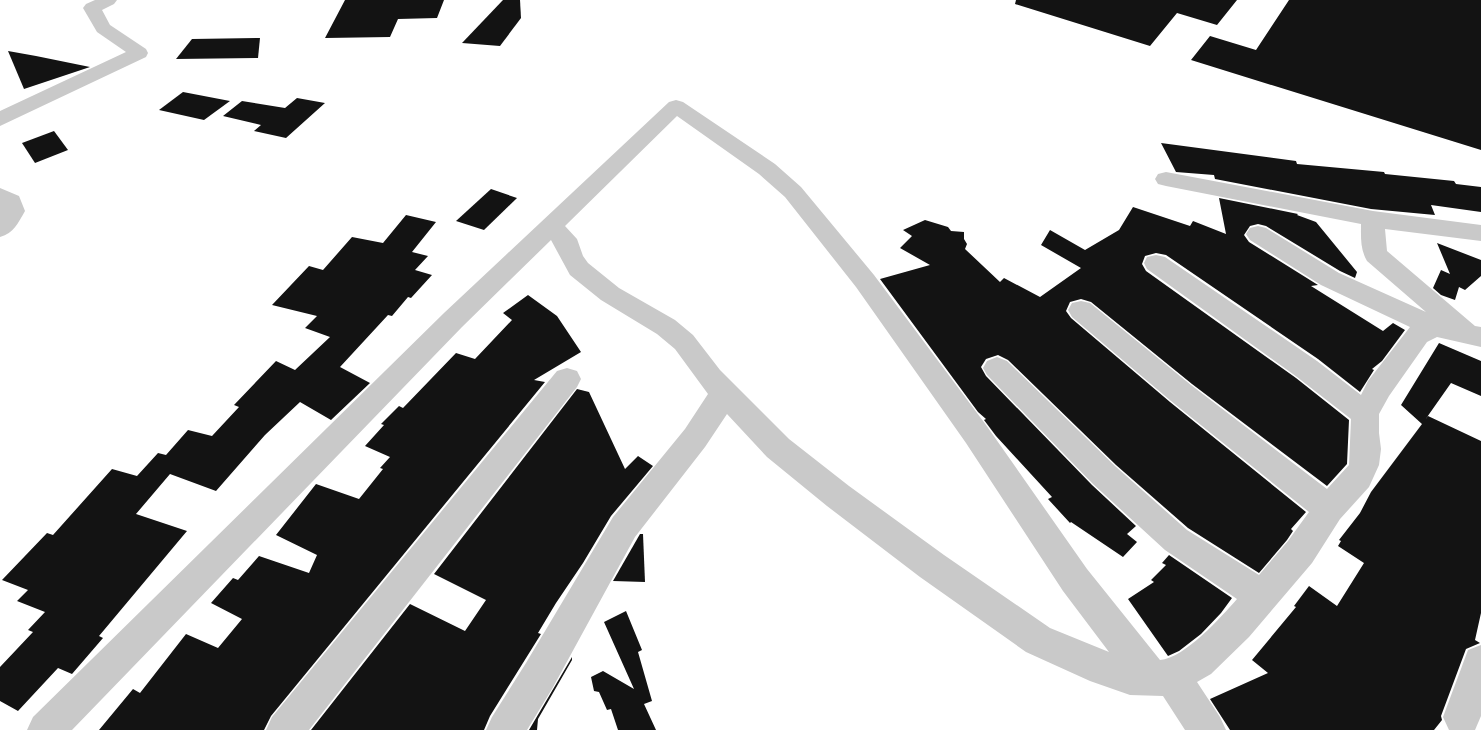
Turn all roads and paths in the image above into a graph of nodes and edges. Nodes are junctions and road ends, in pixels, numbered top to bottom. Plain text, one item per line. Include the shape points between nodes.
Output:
1 (108, 0) edge
2 (0, 120) edge
3 (1166, 179) dead end
4 (0, 195) edge
5 (1374, 219) junction
6 (550, 226) junction
7 (0, 229) edge
8 (1481, 233) edge
9 (1258, 234) dead end
10 (1156, 263) dead end
11 (1081, 310) dead end
12 (1434, 326) junction
13 (1474, 334) edge
14 (997, 368) dead end
15 (567, 379) dead end
16 (724, 394) junction
17 (1365, 414) junction
18 (1329, 510) junction
19 (1261, 595) junction
20 (1481, 663) edge
21 (1162, 678) junction
22 (1462, 717) dead end
23 (46, 730) edge
24 (284, 730) edge
25 (505, 730) edge
26 (1207, 730) edge

1 - 2 street via 92,8 103,28 139,53
3 - 5 street
4 - 7 street via 11,201 13,212
5 - 8 street
5 - 13 street via 1376,254
6 - 16 street via 565,239 579,268 610,294 678,337
6 - 21 street via 676,106 767,169 793,192 865,281 976,434 1075,580
6 - 23 street
9 - 12 street via 1330,279
10 - 17 street
11 - 18 street
12 - 13 street
12 - 17 street via 1418,335 1378,389
14 - 19 street via 1104,475 1176,540
15 - 24 street
16 - 21 street via 778,448 830,490 1038,640 1130,677
16 - 25 street via 695,438 624,527
17 - 18 street via 1364,465 1358,478
18 - 19 street via 1300,552
19 - 21 street via 1237,625 1205,655
20 - 22 street
21 - 26 street

